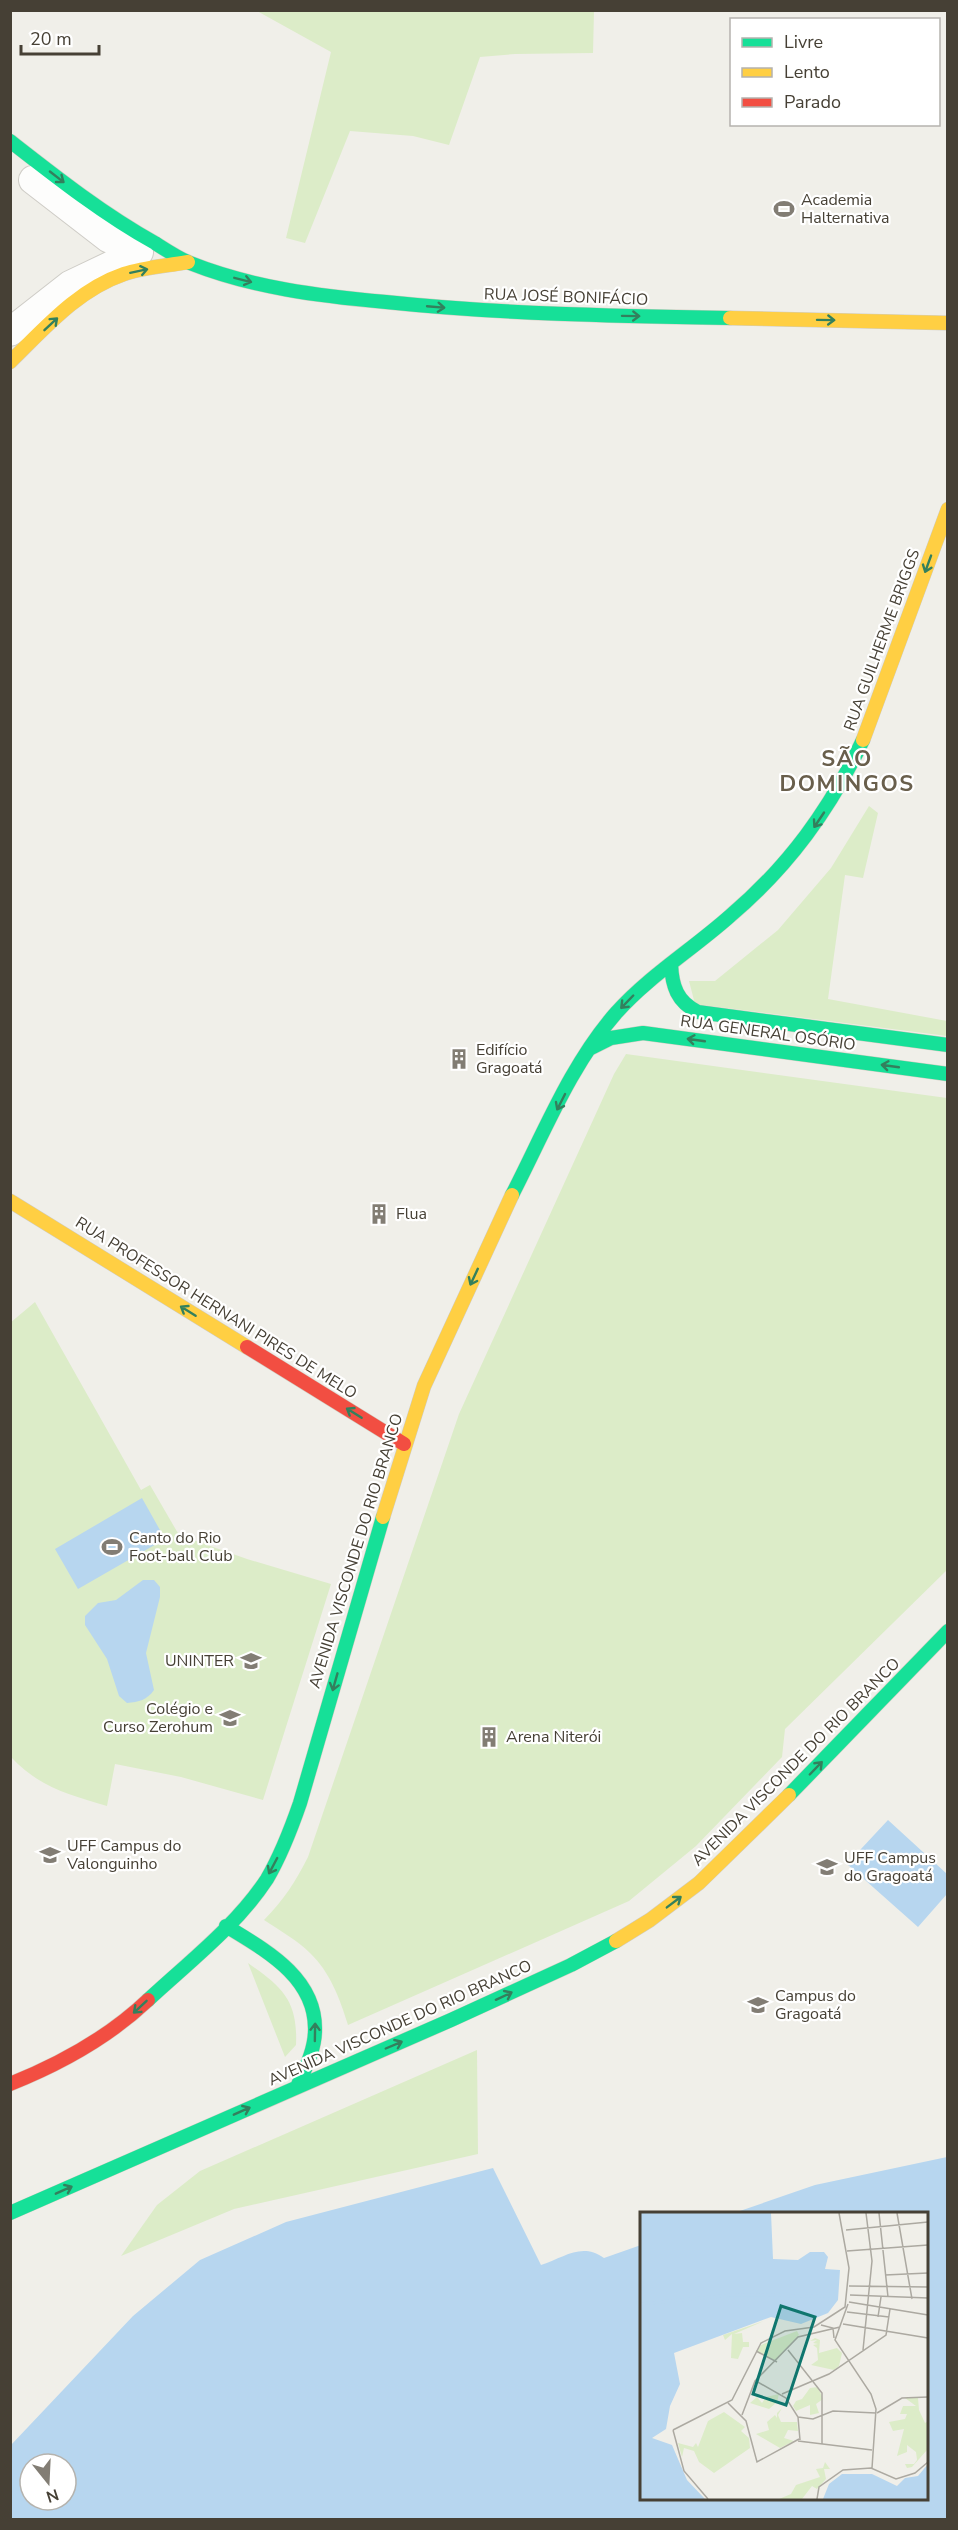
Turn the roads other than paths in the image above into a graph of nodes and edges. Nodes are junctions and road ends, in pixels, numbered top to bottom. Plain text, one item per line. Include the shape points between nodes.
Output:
1 (10, 141) edge
2 (10, 162) edge
3 (188, 262) junction
4 (948, 323) edge
5 (10, 332) edge
6 (10, 362) edge
7 (948, 509) edge
8 (671, 964) junction
9 (948, 1045) edge
10 (587, 1050) junction
11 (948, 1074) edge
12 (10, 1201) edge
13 (404, 1444) junction
14 (948, 1631) edge
15 (226, 1926) junction
16 (10, 2084) edge
17 (297, 2087) junction
18 (10, 2213) edge

1 -> 3 street, RUA JOSÉ BONIFÁCIO via 133,231
2 - 5 street via 108,238 139,252 70,285
3 -> 4 street, RUA JOSÉ BONIFÁCIO via 275,288 440,308
6 -> 3 street via 93,288 123,275
7 -> 8 street, RUA GUILHERME BRIGGS via 870,725 843,782 820,819 774,875
8 - 9 street, RUA GENERAL OSÓRIO via 675,994 689,1009 698,1012
8 -> 10 street, AVENIDA VISCONDE DO RIO BRANCO via 631,999
11 -> 10 street, RUA GENERAL OSÓRIO via 643,1033 611,1038
10 -> 13 street, AVENIDA VISCONDE DO RIO BRANCO via 460,1306 424,1386
13 -> 12 street, RUA PROFESSOR HERNANI PIRES DE MELO
13 -> 15 street, AVENIDA VISCONDE DO RIO BRANCO via 287,1839 267,1878
17 -> 14 street, AVENIDA VISCONDE DO RIO BRANCO via 571,1965 650,1920 699,1883 755,1830
15 -> 16 street, AVENIDA VISCONDE DO RIO BRANCO via 132,2015 106,2034
17 -> 15 street via 310,2062 316,2038 309,1998 282,1962
18 -> 17 street, AVENIDA VISCONDE DO RIO BRANCO

